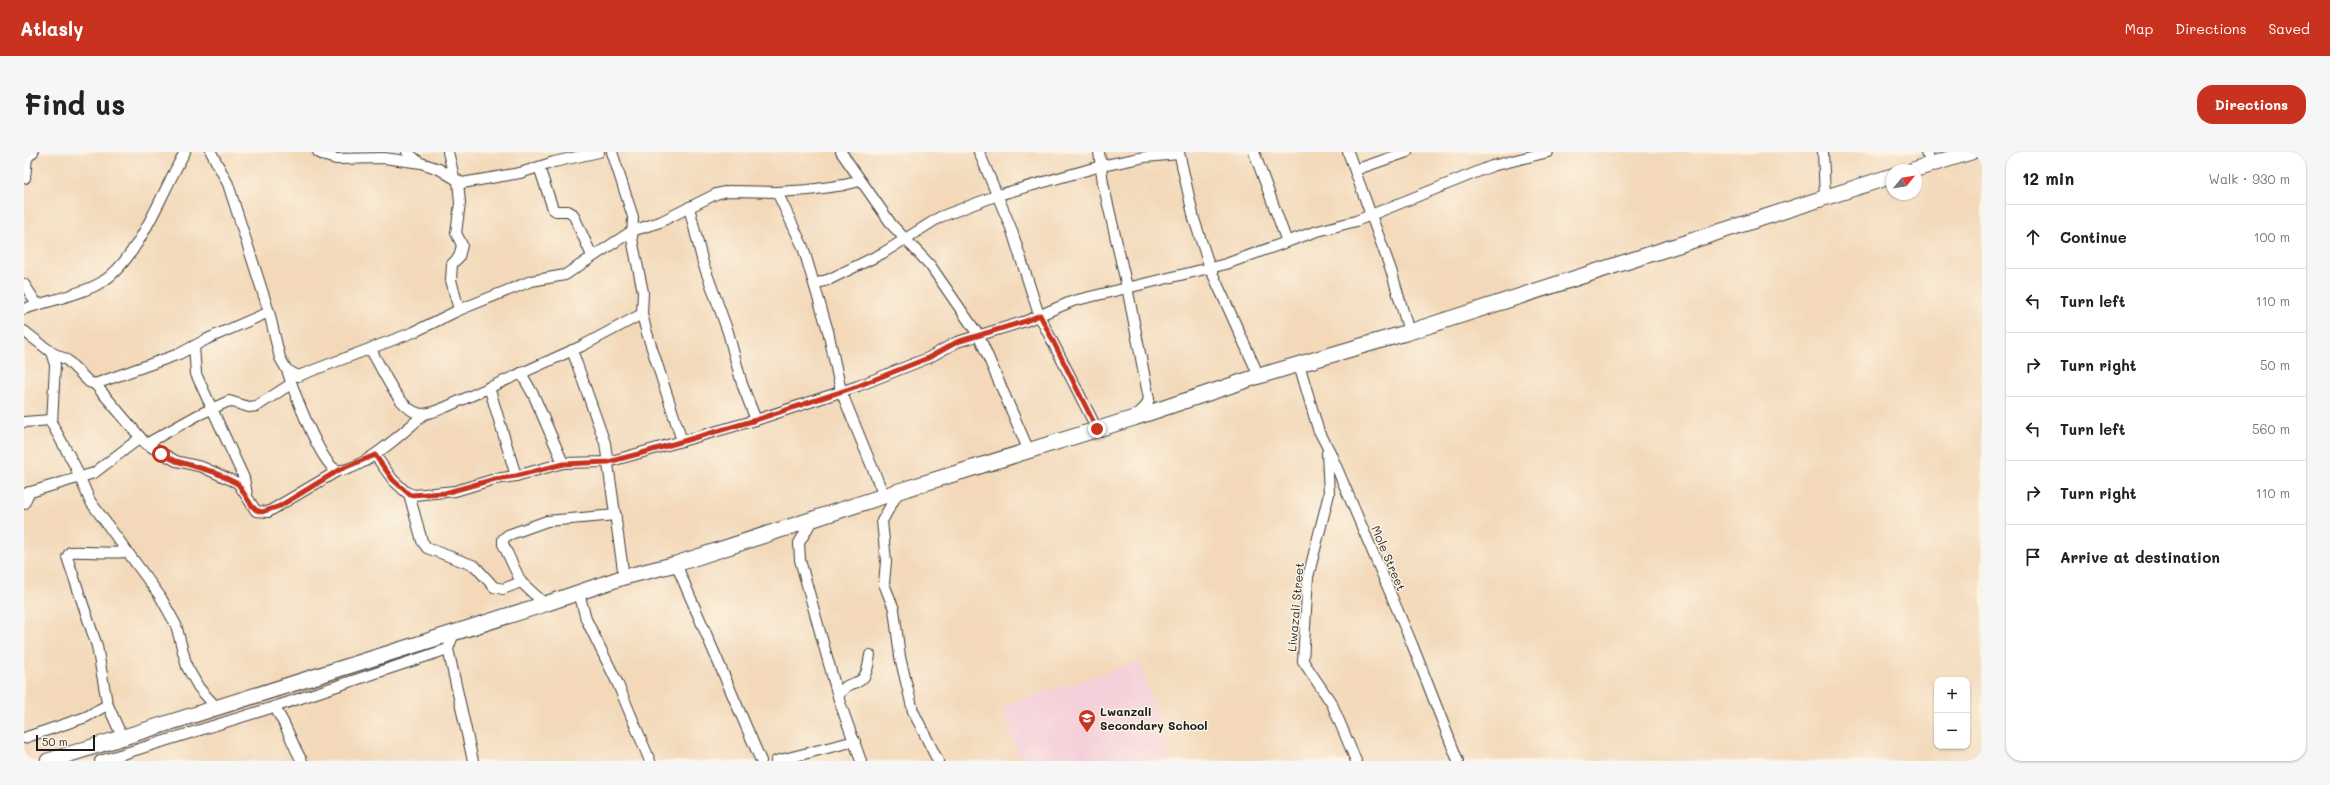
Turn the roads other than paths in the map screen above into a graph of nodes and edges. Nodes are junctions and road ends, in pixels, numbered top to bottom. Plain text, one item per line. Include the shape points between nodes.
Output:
1 (33, 152) edge
2 (185, 152) edge
3 (211, 152) edge
4 (318, 152) edge
5 (407, 152) edge
6 (448, 152) edge
7 (599, 152) edge
8 (612, 152) edge
9 (841, 152) edge
10 (979, 152) edge
11 (1099, 152) edge
12 (1254, 152) edge
13 (1348, 152) edge
14 (1407, 152) edge
15 (1548, 152) edge
16 (1823, 152) edge
17 (1971, 152) edge
18 (1179, 153) edge
19 (1929, 158) edge
20 (421, 163) junction
21 (1920, 164) edge
22 (1101, 166) junction
23 (539, 167) junction
24 (1355, 170) junction
25 (25, 178) edge
26 (1886, 178) edge
27 (456, 179) junction
28 (860, 180) junction
29 (776, 192) junction
30 (998, 195) junction
31 (1825, 197) junction
32 (689, 207) junction
33 (1370, 215) junction
34 (632, 231) junction
35 (905, 238) junction
36 (1287, 242) junction
37 (592, 256) junction
38 (1210, 268) junction
39 (24, 284) edge
40 (815, 284) junction
41 (1127, 287) junction
42 (37, 304) junction
43 (24, 309) edge
44 (459, 310) junction
45 (269, 312) junction
46 (642, 314) junction
47 (1040, 315) junction
48 (24, 331) edge
49 (1409, 332) junction
50 (979, 336) junction
51 (194, 346) junction
52 (370, 349) junction
53 (572, 350) junction
54 (51, 352) junction
55 (1299, 364) junction
56 (287, 370) junction
57 (521, 373) junction
58 (1259, 376) junction
59 (95, 384) junction
60 (291, 384) junction
61 (489, 387) junction
62 (841, 391) junction
63 (212, 409) junction
64 (424, 414) junction
65 (1134, 418) junction
66 (52, 420) junction
67 (756, 420) junction
68 (24, 422) edge
69 (1097, 429) junction
70 (143, 441) junction
71 (682, 441) junction
72 (1326, 443) junction
73 (1029, 450) junction
74 (375, 455) junction
75 (608, 462) junction
76 (563, 464) junction
77 (339, 470) junction
78 (516, 476) junction
79 (81, 479) junction
80 (899, 491) junction
81 (27, 493) edge
82 (409, 494) junction
83 (884, 496) junction
84 (247, 498) junction
85 (24, 504) edge
86 (616, 515) junction
87 (813, 518) junction
88 (126, 552) junction
89 (676, 564) junction
90 (624, 577) junction
91 (521, 582) junction
92 (578, 593) junction
93 (545, 604) junction
94 (454, 633) junction
95 (448, 650) junction
96 (870, 656) dead end
97 (839, 695) junction
98 (108, 705) junction
99 (274, 707) junction
100 (216, 708) junction
101 (122, 737) junction
102 (24, 738) edge
103 (855, 741) junction
104 (48, 761) edge
105 (100, 761) edge
106 (302, 761) edge
107 (473, 761) edge
108 (650, 761) edge
109 (761, 761) edge
110 (776, 761) edge
111 (861, 761) edge
112 (938, 761) edge
113 (1356, 761) edge
114 (1458, 761) edge

1 - 25 street via 27,158
2 - 42 street via 140,237 112,273 95,287
3 - 45 street via 228,184
4 - 20 street via 336,158 384,158
5 - 20 street
6 - 27 street
7 - 23 street
8 - 34 street via 631,210
9 - 28 street
10 - 30 street
11 - 22 street
12 - 36 street
13 - 24 street
14 - 24 street
15 - 33 street via 1492,166
16 - 31 street
17 - 19 highway
18 - 22 street
18 - 38 street via 1194,219
19 - 21 highway
20 - 27 street via 439,169
22 - 30 street
22 - 41 street
23 - 27 street via 467,183
23 - 37 street via 553,209 572,214
24 - 33 street
26 - 31 highway
27 - 44 street via 460,203 456,233 462,245 459,257 452,264 451,280
28 - 29 street via 829,188
28 - 35 street via 892,225
29 - 32 street via 728,191
29 - 40 street via 797,232
30 - 35 street via 940,217
30 - 47 street via 1018,246
31 - 49 highway
32 - 34 street via 646,228
32 - 67 street via 703,263
33 - 36 street
33 - 49 street via 1391,270
34 - 37 street
34 - 46 street via 643,292
35 - 40 street via 860,266
35 - 50 street via 930,265
36 - 38 street
37 - 44 street via 565,275 531,281
38 - 41 street
38 - 58 street
39 - 42 street
40 - 62 street
41 - 47 street via 1073,301
41 - 65 street via 1149,399
42 - 43 street
44 - 52 street via 414,332
45 - 51 street
45 - 56 street via 280,358
46 - 53 street
46 - 71 street
47 - 50 street
47 - 69 street
48 - 54 street
49 - 55 highway
50 - 62 street via 957,342 928,358
50 - 73 street
51 - 59 street via 179,354
51 - 63 street via 196,374
52 - 56 street via 303,375 294,375
52 - 64 street via 400,399 414,411
53 - 57 street
53 - 75 street via 599,424
54 - 59 street via 66,360 89,382
54 - 66 street via 55,365
55 - 58 highway
55 - 72 street, Mole Street via 1318,429
56 - 60 street
57 - 61 street
57 - 76 street via 534,396
58 - 65 highway
59 - 70 street
60 - 63 street via 257,406 249,407 229,401
60 - 77 street via 325,456 331,465
61 - 64 street
61 - 78 street
62 - 67 street
62 - 83 street
63 - 70 street
63 - 84 street via 244,478
64 - 74 street
65 - 69 highway
66 - 68 street
66 - 79 street
67 - 71 street
69 - 73 highway
70 - 79 street
70 - 84 street via 176,461 202,467 226,477 238,484
71 - 75 street
72 - 113 street, Liwazali Street via 1330,494 1308,577 1303,661 1332,704
72 - 114 street, Mole Street via 1412,644
73 - 80 highway
74 - 77 street
74 - 82 street via 393,480
75 - 76 street
75 - 86 street
76 - 78 street
77 - 84 street via 268,512 256,510
78 - 82 street via 445,493 414,496
79 - 81 street
79 - 88 street via 90,501
80 - 83 highway
80 - 112 street via 882,521 886,561 884,584 894,609 900,658 913,711
81 - 85 street
82 - 91 street via 422,541 427,548 475,566 494,587 503,589
83 - 87 highway
86 - 90 street
86 - 91 street via 547,521 504,537 503,544
87 - 89 highway
87 - 97 street via 802,535 798,548 805,581
88 - 98 street via 70,552 67,557 98,652
88 - 100 street via 166,606 176,625 187,667 199,688
89 - 90 highway
89 - 109 street
90 - 92 highway
91 - 93 street
92 - 93 highway
92 - 108 street via 586,619 617,682
93 - 94 highway
94 - 95 street
94 - 100 highway
95 - 99 street
95 - 107 street
96 - 97 street via 866,676 842,689
97 - 103 street
98 - 101 street
98 - 102 street via 86,717
99 - 105 street
99 - 106 street via 285,722 292,744
100 - 101 highway
101 - 104 highway
103 - 110 street
103 - 111 street

